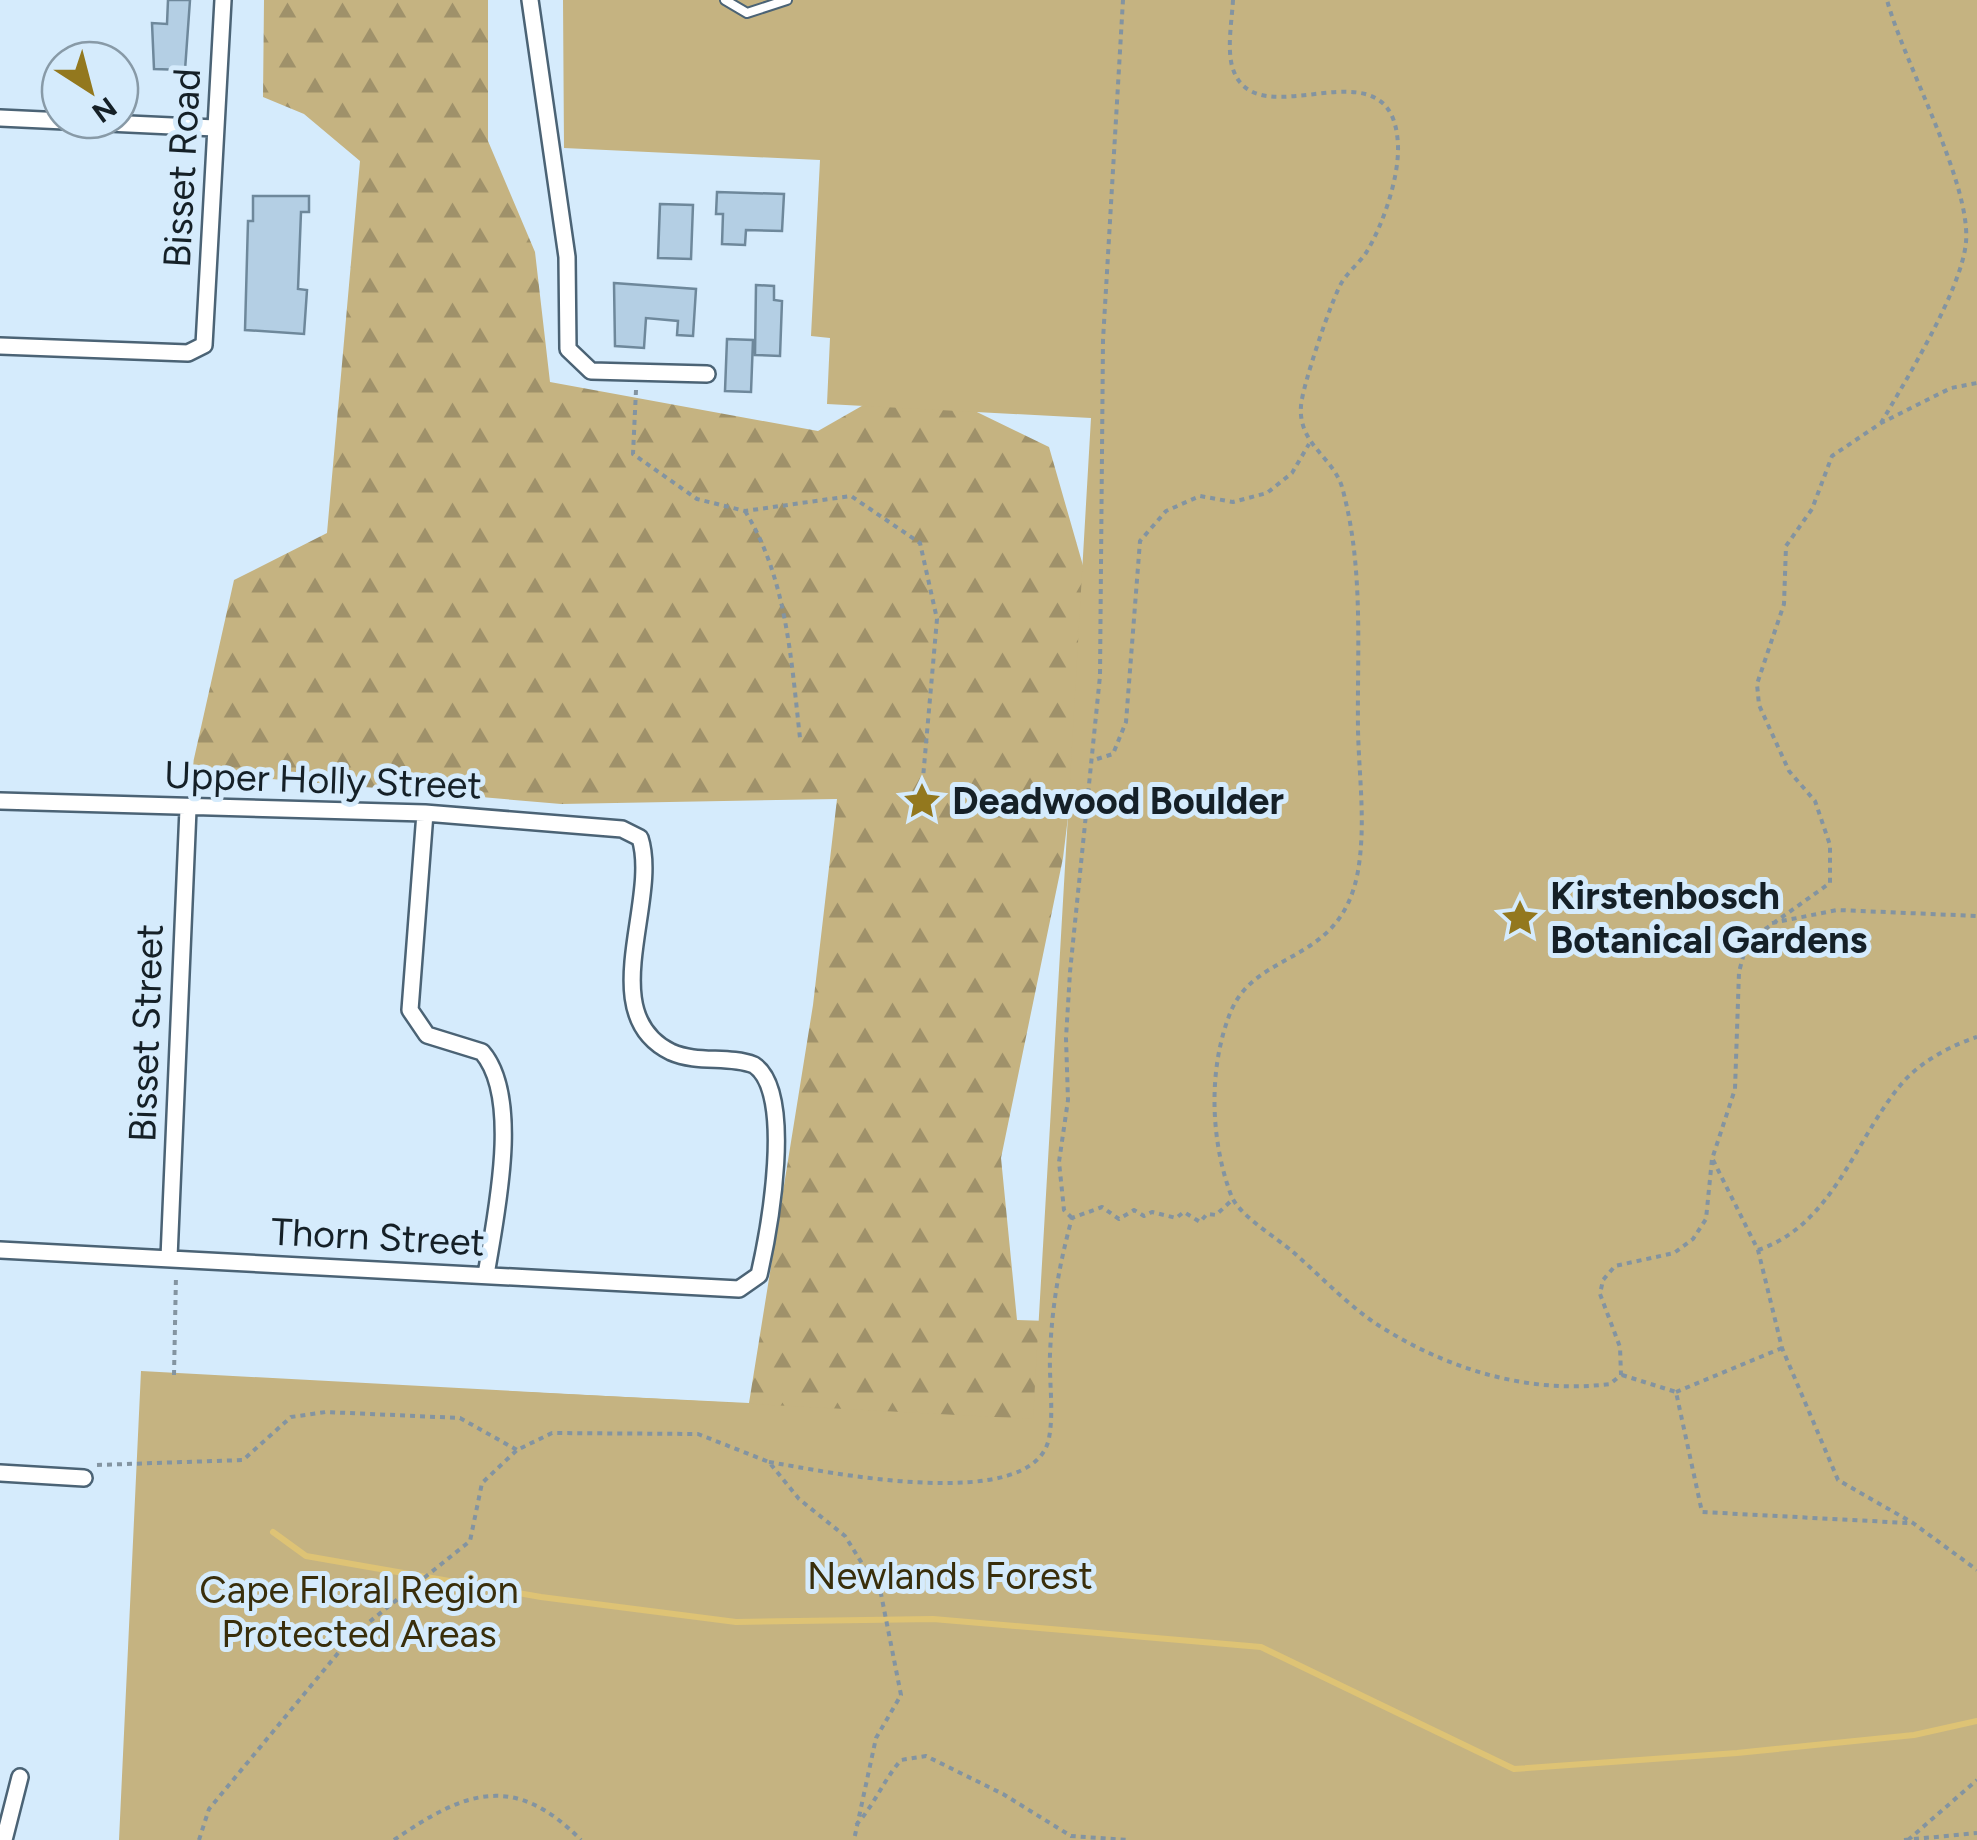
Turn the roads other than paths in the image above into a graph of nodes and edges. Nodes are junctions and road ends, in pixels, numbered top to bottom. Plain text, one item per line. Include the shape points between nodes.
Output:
1 (223, 0) edge
2 (530, 0) edge
3 (724, 0) edge
4 (787, 0) edge
5 (0, 118) edge
6 (215, 128) junction
7 (0, 346) edge
8 (707, 374) dead end
9 (0, 801) edge
10 (188, 808) junction
11 (425, 813) junction
12 (0, 1250) edge
13 (173, 1258) junction
14 (486, 1275) junction
15 (751, 1284) joint
16 (0, 1473) edge
17 (84, 1478) road end
18 (20, 1777) dead end
19 (4, 1840) edge

1 - 6 street, Bisset Road
2 - 8 street via 567,257 568,350 591,371
3 - 4 lane via 747,13
5 - 6 street
6 - 7 street, Bisset Road via 206,340 188,353
9 - 10 street, Upper Holly Street
10 - 11 street, Upper Holly Street
10 - 13 street, Bisset Street
11 - 14 street via 410,1010 428,1035 482,1052 494,1073 502,1178
11 - 15 street, Upper Holly Street via 601,825 640,838 646,882 632,961 644,1030 688,1058 754,1065 772,1086 778,1117 762,1262
12 - 13 street, Thorn Street
13 - 14 street, Thorn Street
14 - 15 street, Thorn Street
16 - 17 street
18 - 19 street

